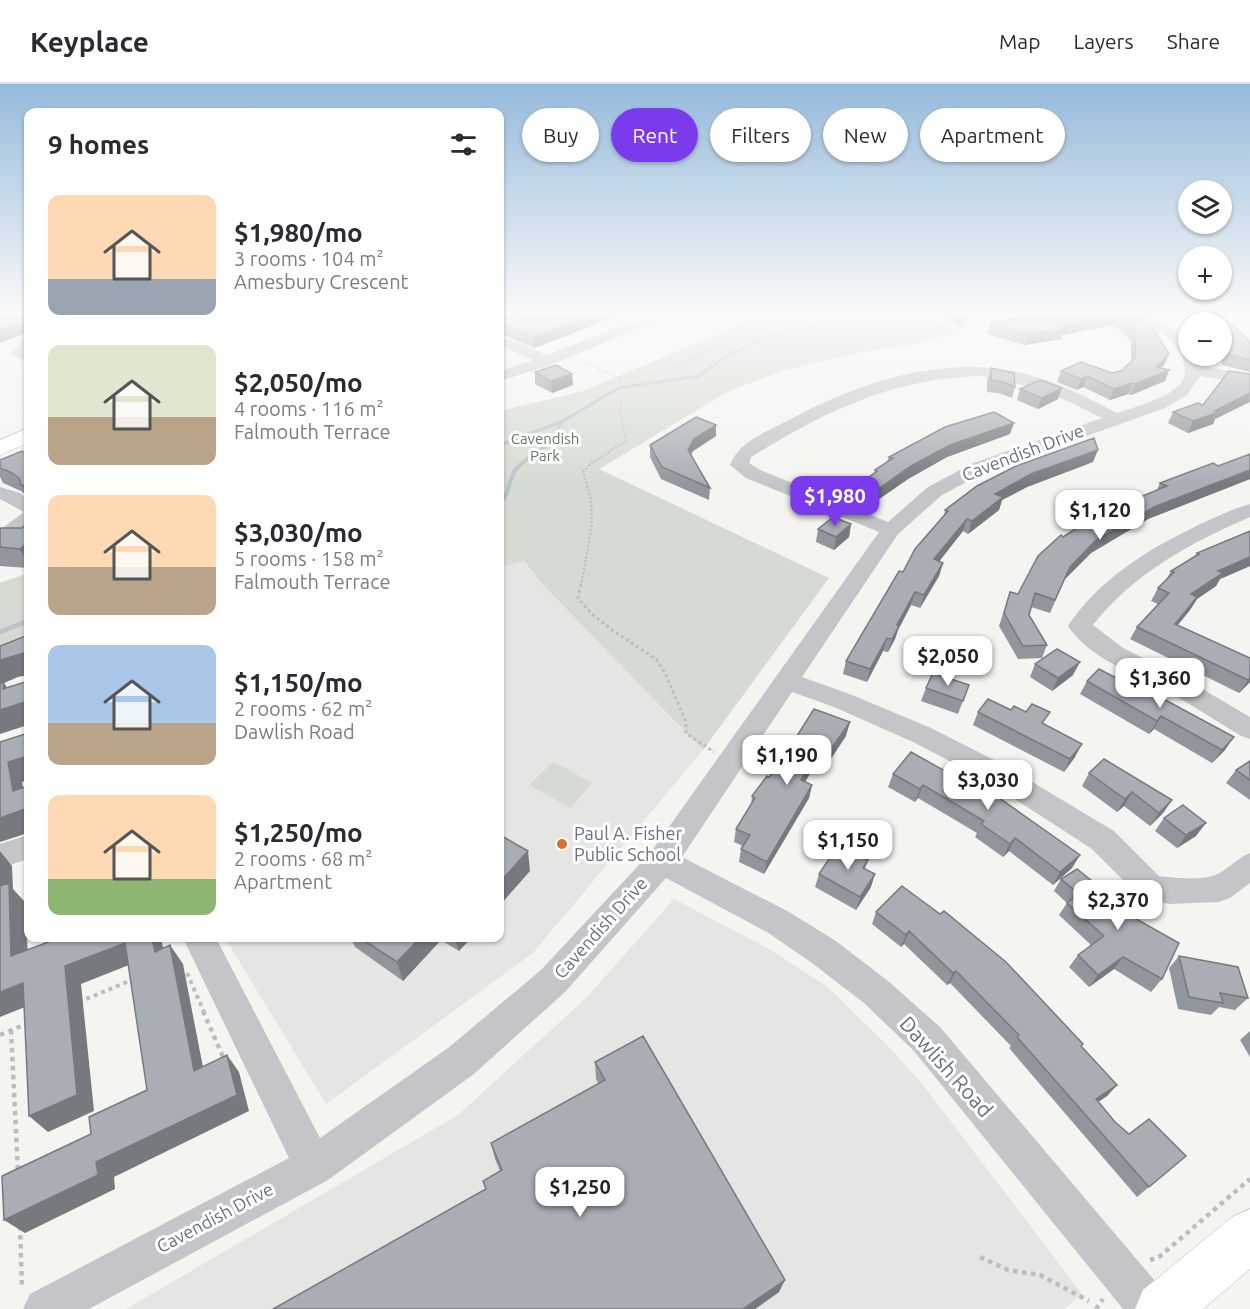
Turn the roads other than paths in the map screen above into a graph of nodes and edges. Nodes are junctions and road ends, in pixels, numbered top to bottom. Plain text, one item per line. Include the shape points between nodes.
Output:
1 (950, 371) edge
2 (975, 371) edge
3 (1192, 371) edge
4 (1222, 371) edge
5 (1250, 379) edge
6 (1116, 419) junction
7 (24, 437) edge
8 (0, 448) edge
9 (0, 493) edge
10 (24, 504) edge
11 (1250, 510) edge
12 (24, 520) edge
13 (891, 530) junction
14 (24, 538) edge
15 (786, 681) junction
16 (1250, 729) edge
17 (24, 848) edge
18 (0, 856) edge
19 (663, 861) junction
20 (1250, 866) edge
21 (201, 942) edge
22 (314, 1166) junction
23 (1250, 1235) edge
24 (34, 1304) edge
25 (1151, 1309) edge
26 (1162, 1309) edge

1 - 13 street via 880,388 811,414 743,454 739,465 753,474
2 - 6 street via 1014,376 1055,388
3 - 6 street, Cavendish Drive via 1192,380 1177,395
4 - 5 street
6 - 13 street, Cavendish Drive via 978,468 935,491
7 - 8 main road
9 - 10 street
11 - 16 street via 1155,555 1118,584 1080,626 1122,660 1153,673
12 - 14 street via 4,537
13 - 15 street, Cavendish Drive
15 - 19 street, Cavendish Drive
15 - 20 street via 912,731 994,772 1103,840 1149,888 1219,889
17 - 18 street
19 - 22 street, Cavendish Drive via 553,981 460,1061
19 - 25 street, Dawlish Road via 778,922 885,1000 927,1039
21 - 22 street
22 - 24 street, Cavendish Drive
23 - 26 main road

